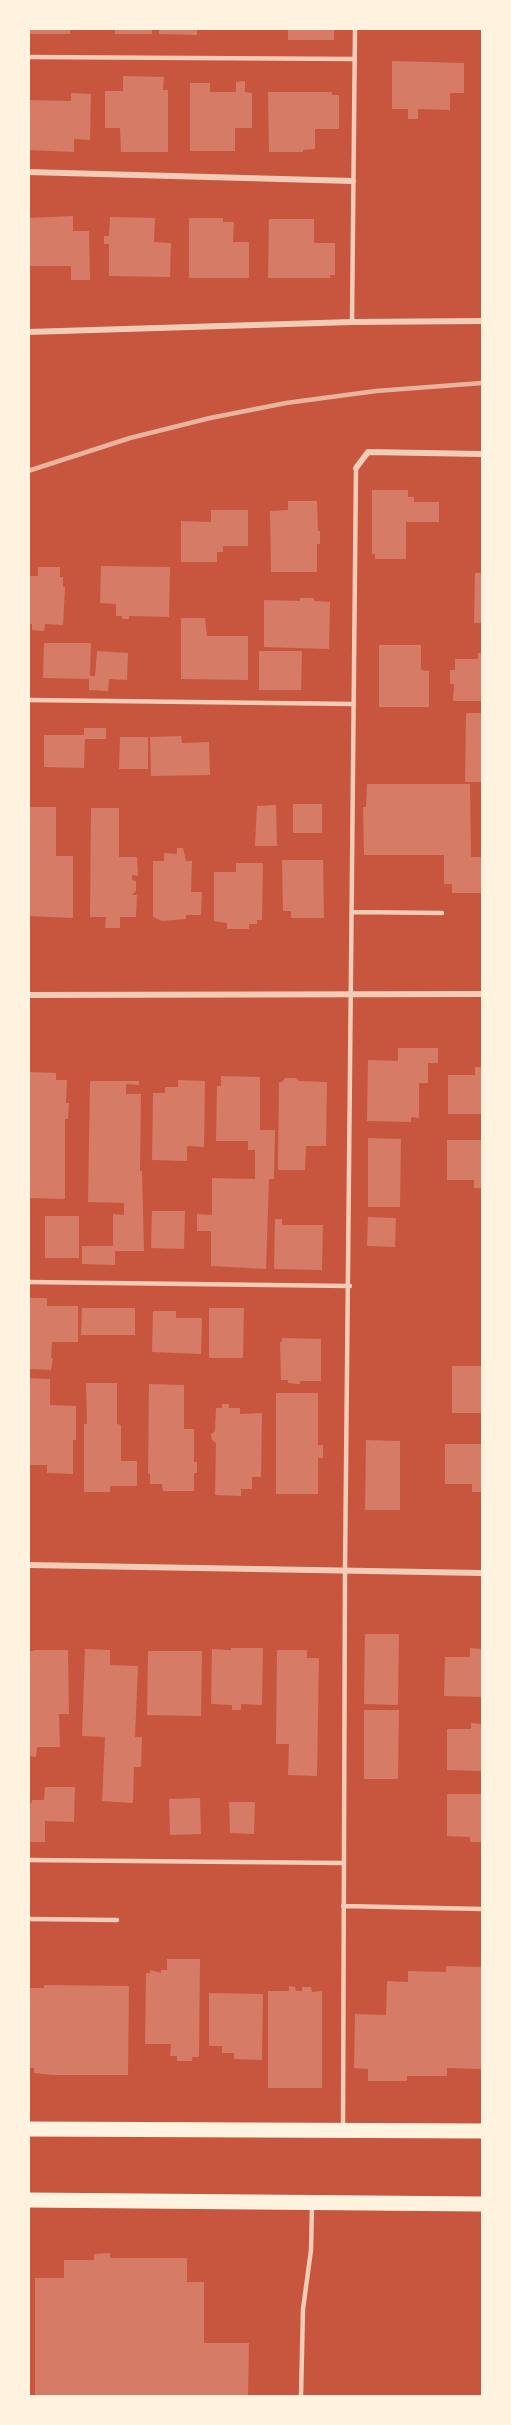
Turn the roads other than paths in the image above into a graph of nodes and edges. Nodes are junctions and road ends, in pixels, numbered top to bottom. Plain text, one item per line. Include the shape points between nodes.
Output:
1 (354, 28) edge
2 (28, 57) edge
3 (354, 59) junction
4 (28, 172) edge
5 (353, 181) junction
6 (483, 321) edge
7 (352, 322) junction
8 (30, 333) edge
9 (483, 454) edge
10 (356, 468) joint
11 (28, 700) edge
12 (354, 704) junction
13 (352, 912) junction
14 (442, 913) dead end
15 (352, 994) junction
16 (483, 994) edge
17 (28, 995) edge
18 (28, 1282) edge
19 (350, 1286) junction
20 (28, 1565) edge
21 (345, 1570) junction
22 (483, 1573) edge
23 (28, 1860) edge
24 (344, 1863) junction
25 (344, 1906) junction
26 (483, 1909) edge
27 (28, 1919) edge
28 (117, 1920) dead end
29 (28, 2129) edge
30 (343, 2131) junction
31 (483, 2132) edge
32 (28, 2200) edge
33 (312, 2201) junction
34 (483, 2204) edge
35 (301, 2397) edge

1 - 3 lane
2 - 3 lane
3 - 5 lane
4 - 5 street
5 - 7 lane
6 - 7 street
7 - 8 street
9 - 10 street via 368,452
10 - 12 lane
11 - 12 lane
12 - 13 lane
13 - 14 lane
13 - 15 lane
15 - 16 street
15 - 17 street
15 - 19 lane
18 - 19 lane
19 - 21 lane
20 - 21 street
21 - 22 street
21 - 24 lane
23 - 24 lane
24 - 25 lane
25 - 26 lane
25 - 30 lane
27 - 28 lane
29 - 30 main road
30 - 31 main road
32 - 33 main road
33 - 34 main road
33 - 35 lane

